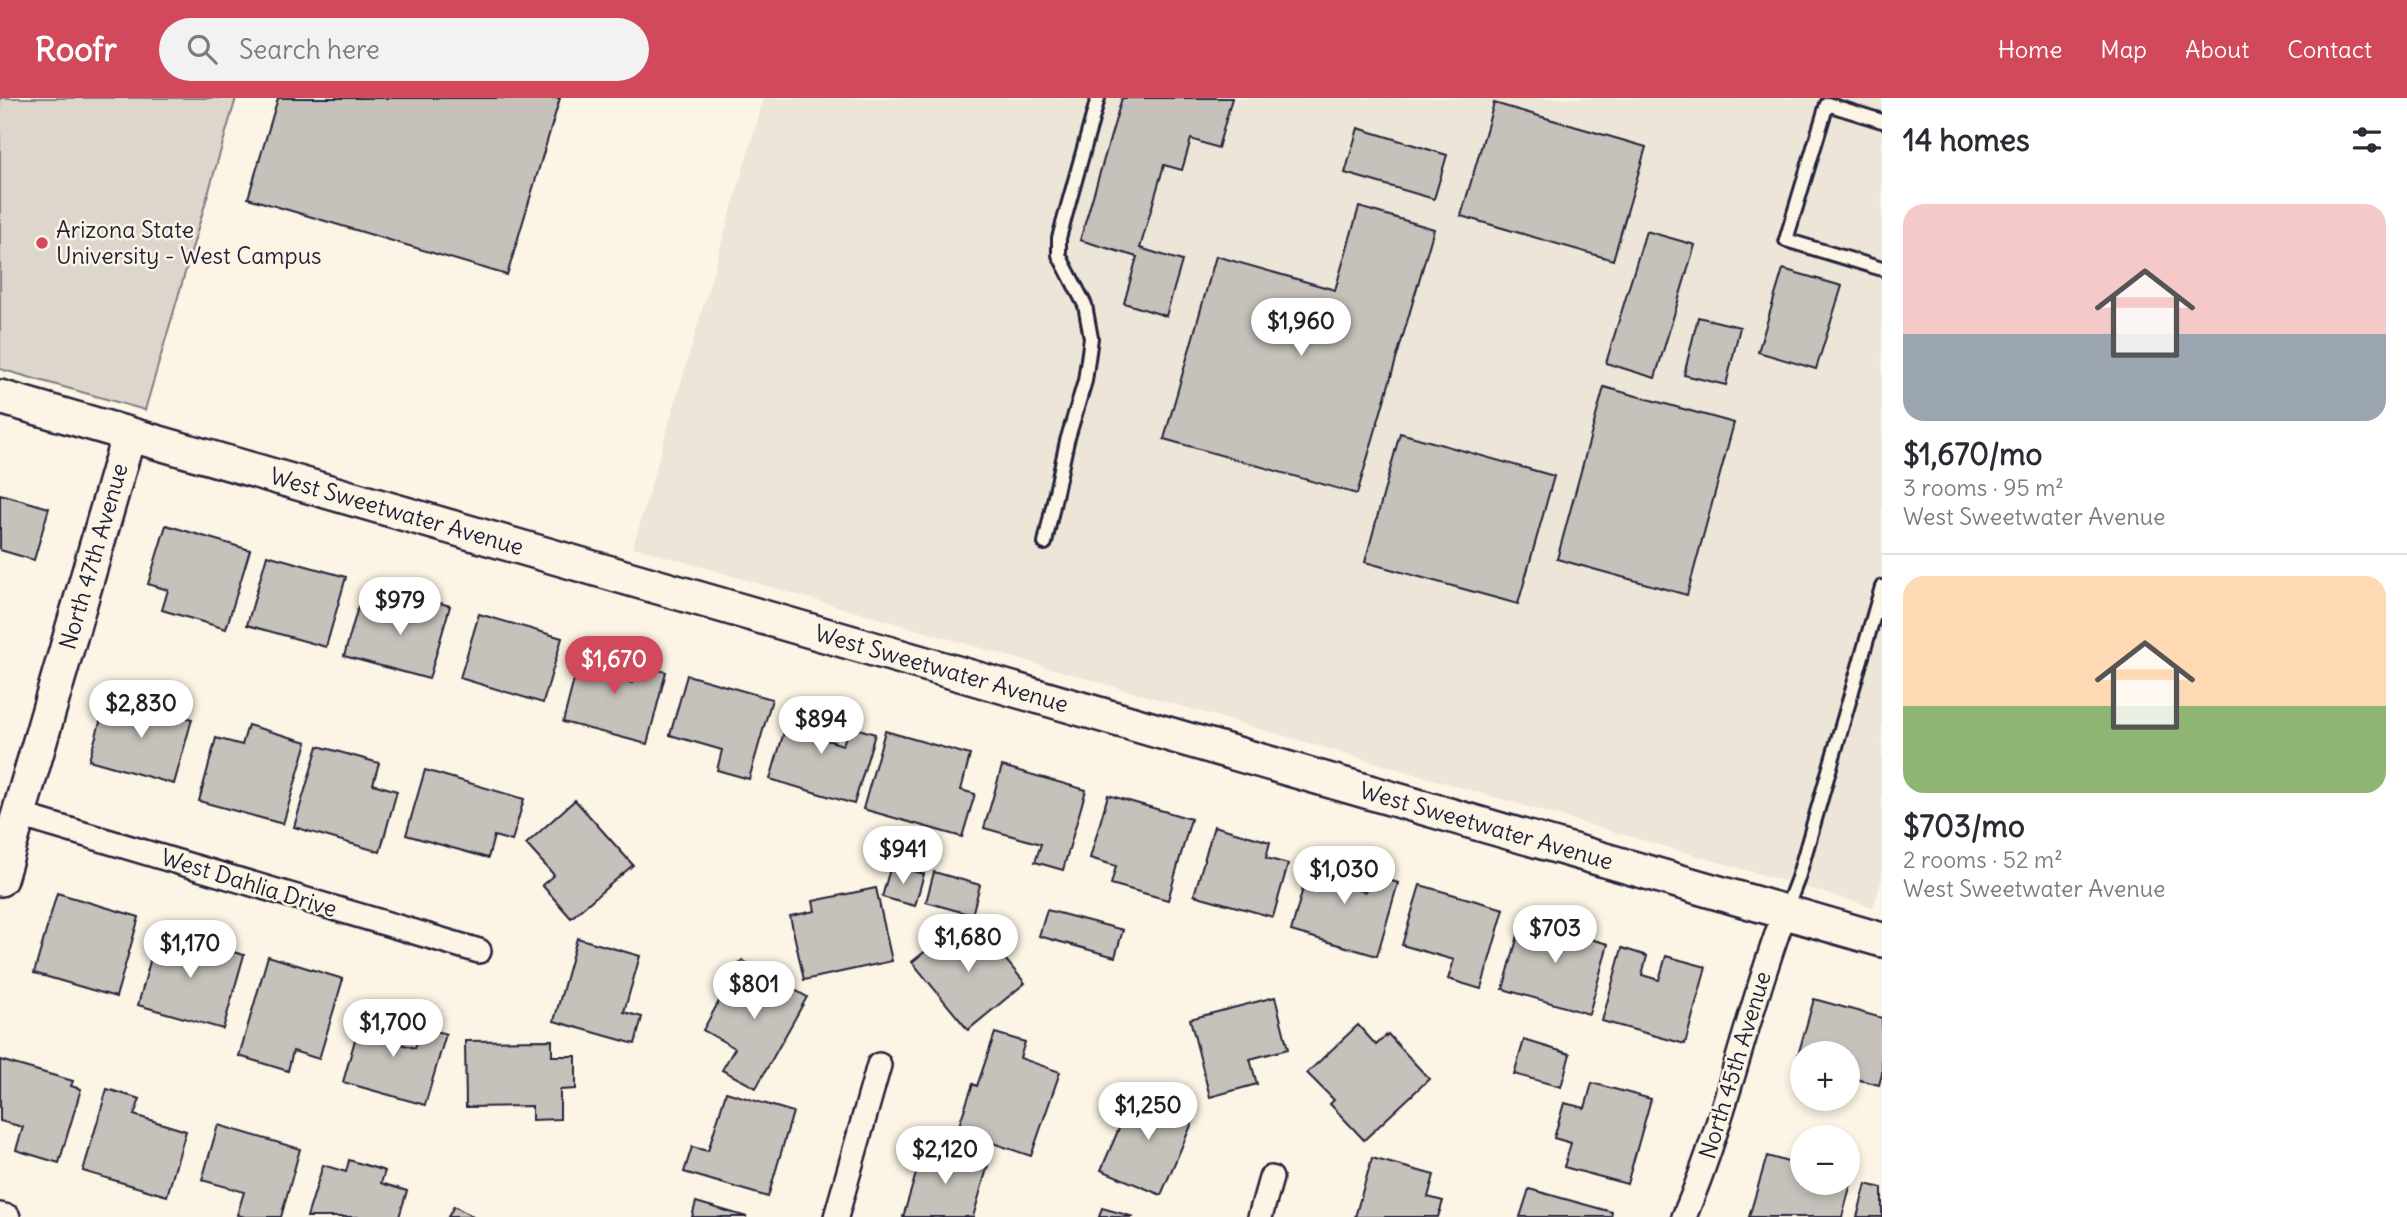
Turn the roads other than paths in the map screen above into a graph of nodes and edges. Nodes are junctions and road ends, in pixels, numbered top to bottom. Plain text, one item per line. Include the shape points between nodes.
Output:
1 (1098, 98) edge
2 (1882, 121) edge
3 (1882, 268) edge
4 (0, 397) edge
5 (129, 434) junction
6 (1045, 543) dead end
7 (1882, 587) edge
8 (19, 815) junction
9 (0, 879) edge
10 (1785, 912) junction
11 (1882, 940) edge
12 (479, 951) dead end
13 (879, 1065) dead end
14 (1271, 1178) dead end
15 (0, 1215) edge
16 (8, 1217) edge
17 (836, 1217) edge
18 (1260, 1217) edge
19 (1684, 1217) edge

1 - 6 lane via 1059,238 1059,255 1085,305 1091,338 1085,381
2 - 3 lane via 1826,104 1786,240
4 - 5 street, West Sweetwater Avenue
5 - 8 street, North 47th Avenue
5 - 10 street, West Sweetwater Avenue
7 - 10 lane
8 - 9 street, North 47th Avenue
8 - 12 street, West Dahlia Drive
10 - 11 street, West Sweetwater Avenue
10 - 19 street, North 45th Avenue via 1715,1135
13 - 17 street
14 - 18 street
15 - 16 street

